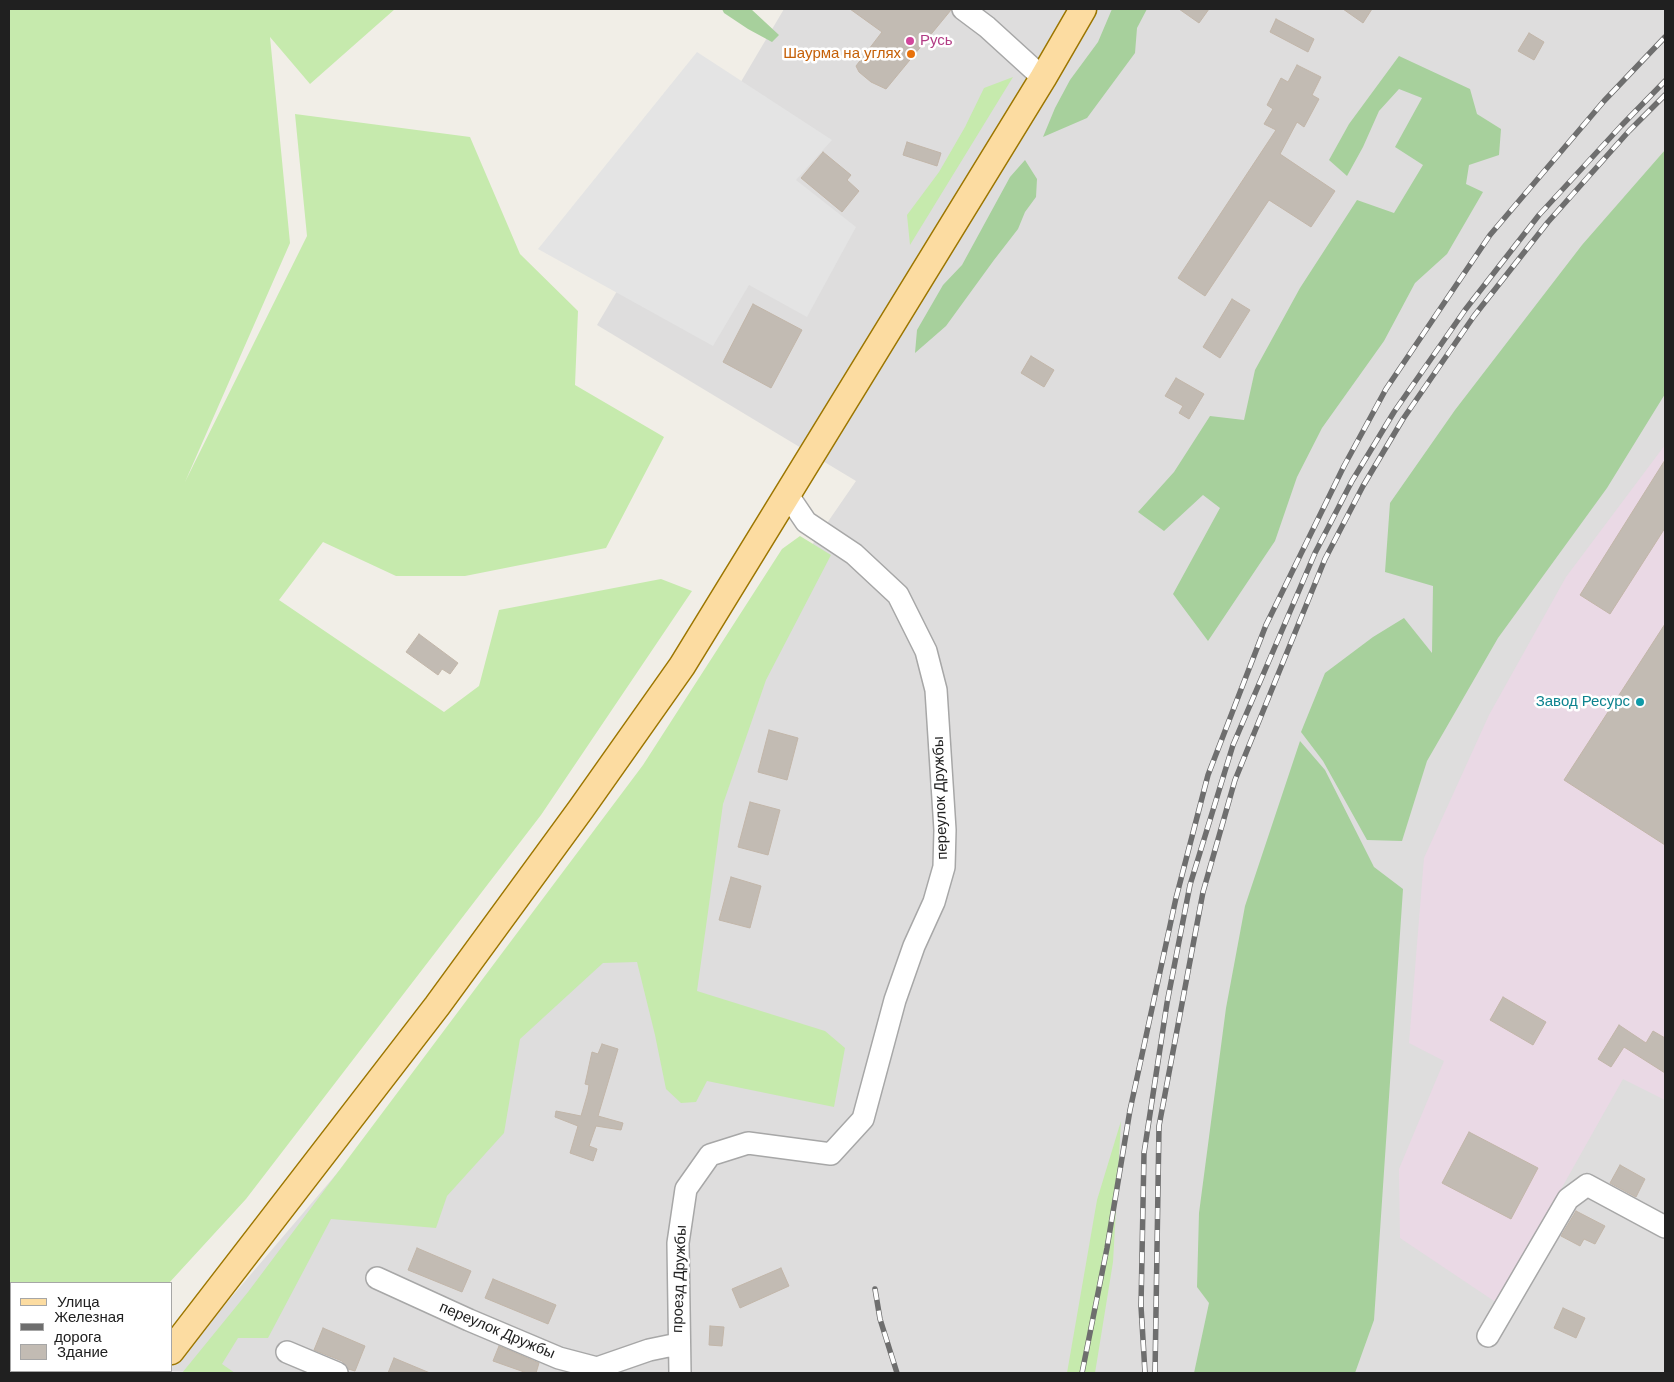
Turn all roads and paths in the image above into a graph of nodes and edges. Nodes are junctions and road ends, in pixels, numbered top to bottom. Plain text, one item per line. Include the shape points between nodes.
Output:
1 (963, 9) edge
2 (1083, 9) edge
3 (1043, 78) junction
4 (787, 494) junction
5 (790, 1148) joint
6 (1665, 1227) edge
7 (377, 1278) dead end
8 (1488, 1336) dead end
9 (678, 1344) junction
10 (172, 1350) edge
11 (287, 1352) dead end
12 (337, 1373) edge
13 (680, 1373) edge

1 - 3 street
2 - 3 main road
3 - 4 main road
4 - 5 street, переулок Дружбы via 806,522 854,554 898,596 926,651 936,690 945,830 944,866 934,902 895,1000 863,1119 832,1154
4 - 10 main road via 682,666 581,809 437,1006
5 - 9 street, проезд Дружбы via 748,1143 710,1155 686,1189 678,1243
6 - 8 street via 1587,1185 1568,1199
7 - 9 street, переулок Дружбы via 559,1358 597,1368
9 - 13 street, проезд Дружбы
11 - 12 street

